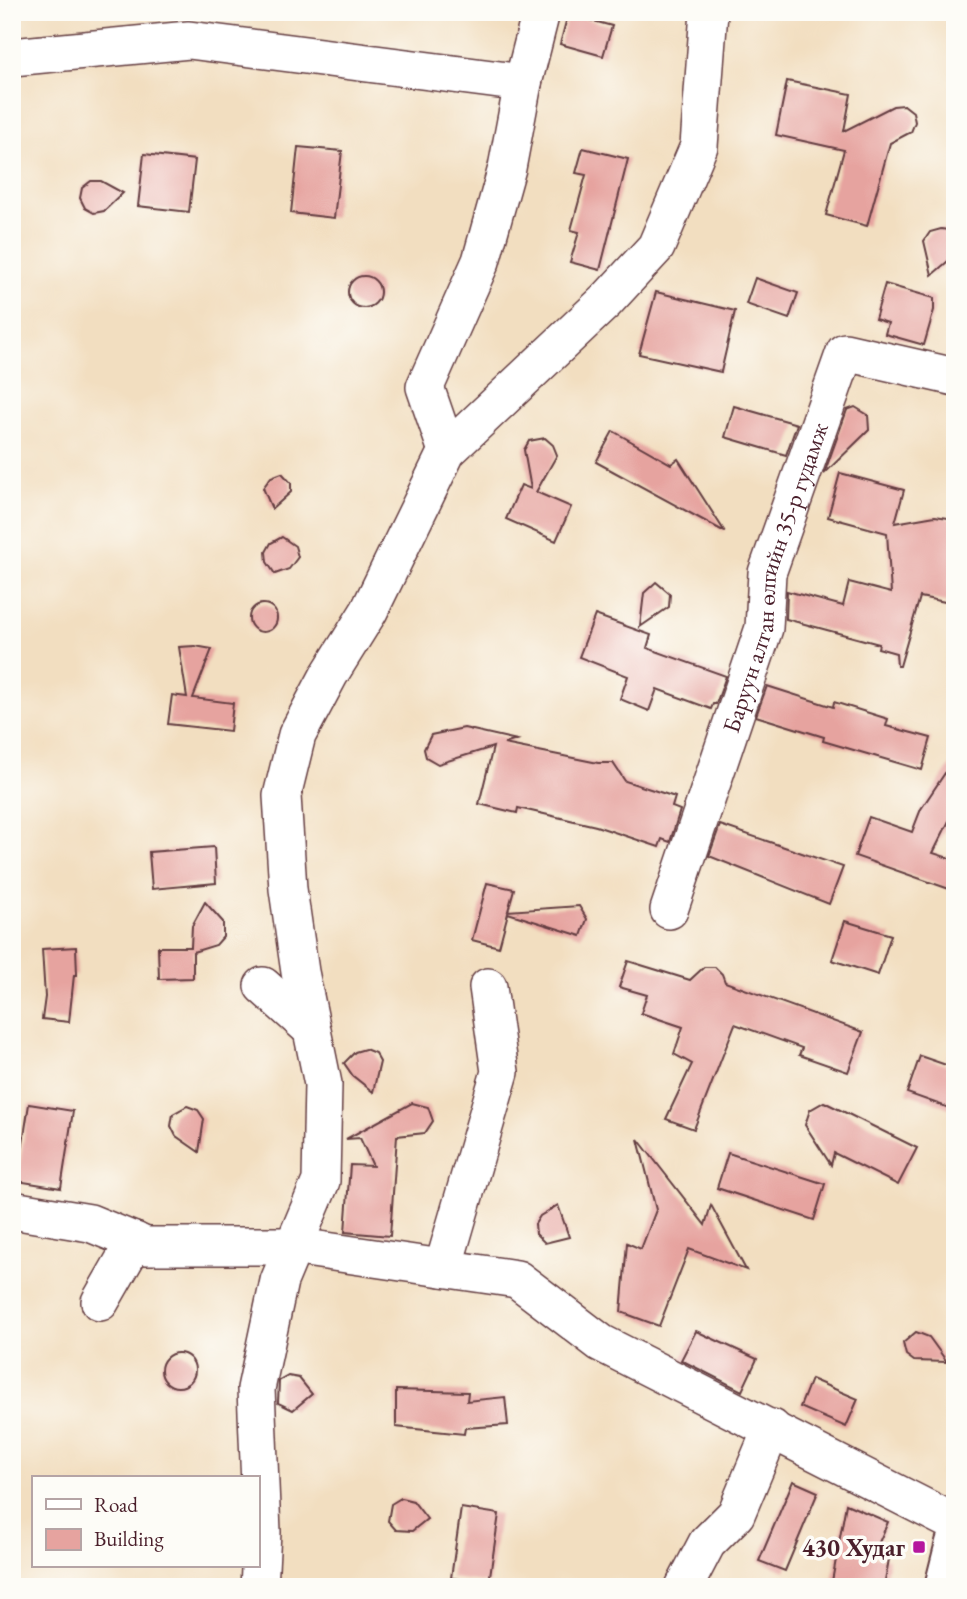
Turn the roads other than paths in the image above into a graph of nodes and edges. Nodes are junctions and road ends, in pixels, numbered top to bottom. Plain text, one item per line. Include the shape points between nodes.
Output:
1 (541, 12) edge
2 (709, 12) edge
3 (12, 57) edge
4 (523, 83) junction
5 (955, 377) edge
6 (447, 451) junction
7 (668, 910) dead end
8 (263, 986) dead end
9 (488, 987) dead end
10 (310, 1028) junction
11 (12, 1210) edge
12 (135, 1241) junction
13 (292, 1246) junction
14 (443, 1268) junction
15 (100, 1301) dead end
16 (772, 1428) junction
17 (955, 1522) edge
18 (955, 1543) edge
19 (945, 1586) edge
20 (258, 1587) edge
21 (684, 1587) edge

1 - 4 street
2 - 6 street via 699,146 656,247 606,301
3 - 4 street via 189,40
4 - 6 street via 507,168 481,261 425,387
5 - 7 street, Баруун алтан өлгийн 35-р гудамж via 845,352 766,573 764,628
6 - 10 street via 369,611 297,735 282,796 288,890
8 - 10 street
9 - 14 street via 500,1072
10 - 13 street via 323,1084 321,1181
11 - 12 street via 90,1223
12 - 13 street via 146,1245
12 - 15 street
13 - 14 street
13 - 20 street via 279,1281 256,1388 262,1532
14 - 16 street via 517,1279 601,1343
16 - 17 street
16 - 21 street via 736,1514 707,1543
18 - 19 main road

